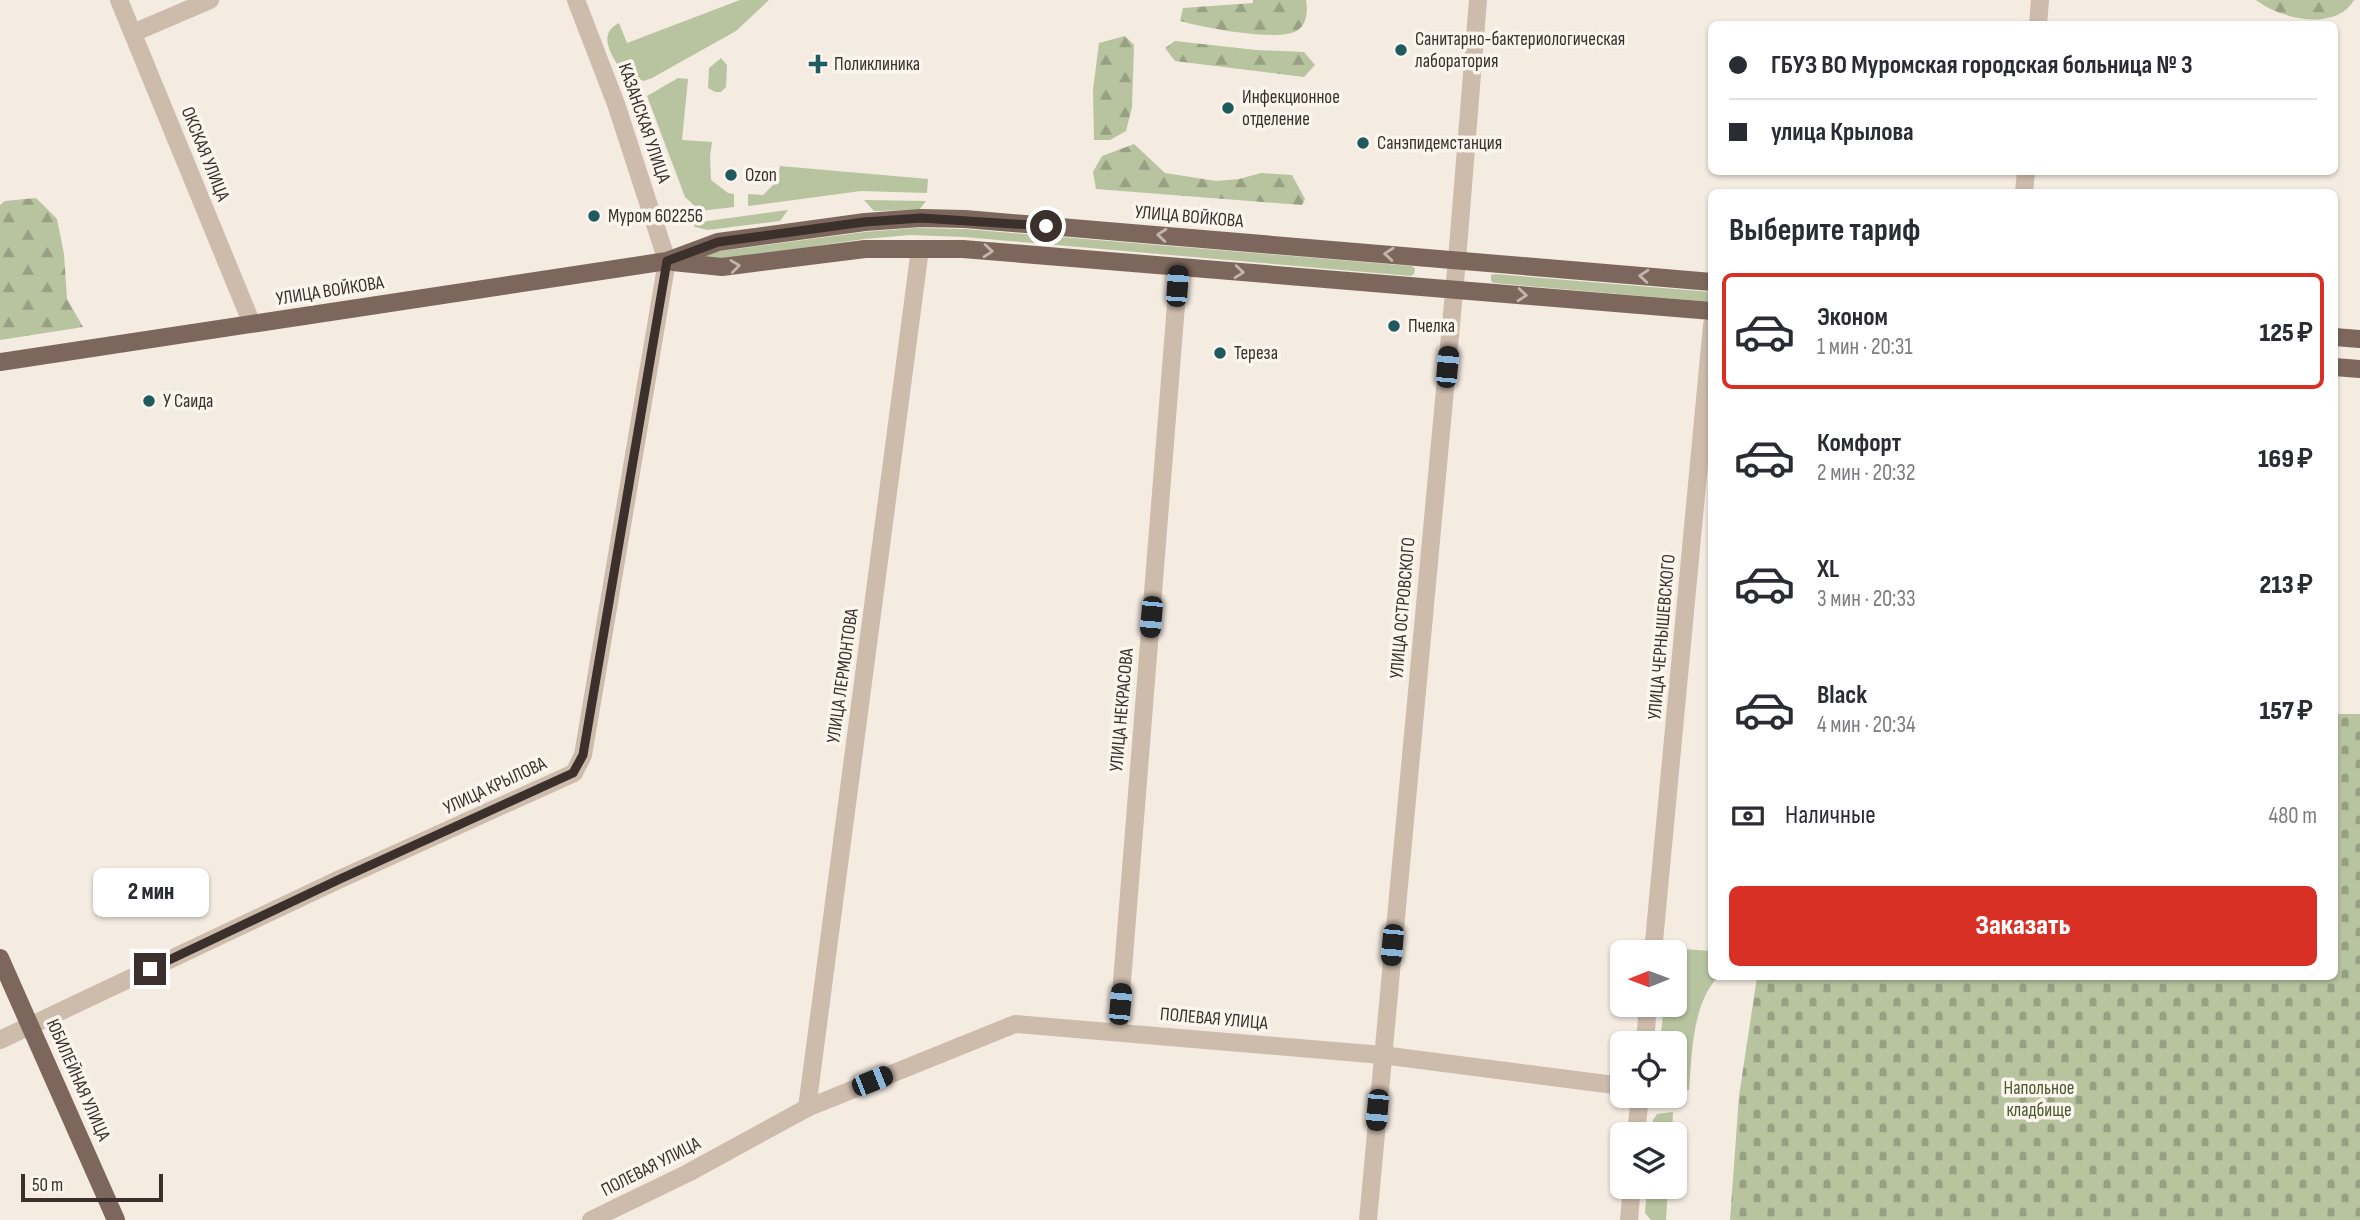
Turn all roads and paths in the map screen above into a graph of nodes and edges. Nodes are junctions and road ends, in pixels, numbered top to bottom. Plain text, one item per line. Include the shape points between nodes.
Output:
1 (119, 0) edge
2 (210, 0) edge
3 (576, 0) edge
4 (1478, 0) edge
5 (2040, 0) edge
6 (2038, 21) edge
7 (133, 33) junction
8 (920, 249) junction
9 (1457, 260) junction
10 (667, 261) junction
11 (1179, 267) junction
12 (1708, 282) edge
13 (1454, 290) junction
14 (1708, 311) edge
15 (253, 324) junction
16 (2338, 337) edge
17 (2360, 339) edge
18 (0, 362) edge
19 (2338, 367) edge
20 (1708, 368) edge
21 (2360, 369) edge
22 (1654, 940) edge
23 (0, 958) edge
24 (30, 1026) junction
25 (1118, 1032) junction
26 (0, 1040) edge
27 (1382, 1055) junction
28 (1610, 1084) edge
29 (807, 1108) junction
30 (1631, 1199) edge
31 (117, 1220) edge
32 (592, 1220) edge
33 (1368, 1220) edge
34 (1629, 1220) edge

1 - 7 street, ОКСКАЯ УЛИЦА
2 - 7 street
3 - 10 street, КАЗАНСКАЯ УЛИЦА via 617,104
4 - 9 street, УЛИЦА ОСТРОВСКОГО
5 - 6 street
7 - 15 street, ОКСКАЯ УЛИЦА
10 -> 8 main road, УЛИЦА ВОЙКОВА via 722,267 865,249
8 -> 11 main road, УЛИЦА ВОЙКОВА via 963,248
8 - 29 street, УЛИЦА ЛЕРМОНТОВА
9 -> 10 main road, УЛИЦА ВОЙКОВА via 921,218 718,242
12 -> 9 main road, УЛИЦА ВОЙКОВА
9 - 13 street, УЛИЦА ОСТРОВСКОГО
10 - 15 main road, УЛИЦА ВОЙКОВА
10 - 24 street, УЛИЦА КРЫЛОВА via 583,755 573,773
11 -> 13 main road, УЛИЦА ВОЙКОВА
11 - 25 street, УЛИЦА НЕКРАСОВА
13 -> 14 main road, УЛИЦА ВОЙКОВА
13 - 27 street, УЛИЦА ОСТРОВСКОГО
15 - 18 main road, УЛИЦА ВОЙКОВА
16 - 17 main road
19 - 21 main road
20 - 22 street, УЛИЦА ЧЕРНЫШЕВСКОГО
23 - 24 main road, ЮБИЛЕЙНАЯ УЛИЦА
24 - 26 street, УЛИЦА КРЫЛОВА
24 - 31 main road, ЮБИЛЕЙНАЯ УЛИЦА
25 - 27 street, ПОЛЕВАЯ УЛИЦА
25 - 29 street, ПОЛЕВАЯ УЛИЦА via 1015,1024
27 - 28 street, ПОЛЕВАЯ УЛИЦА
27 - 33 street, УЛИЦА ОСТРОВСКОГО
29 - 32 street, ПОЛЕВАЯ УЛИЦА
30 - 34 street

